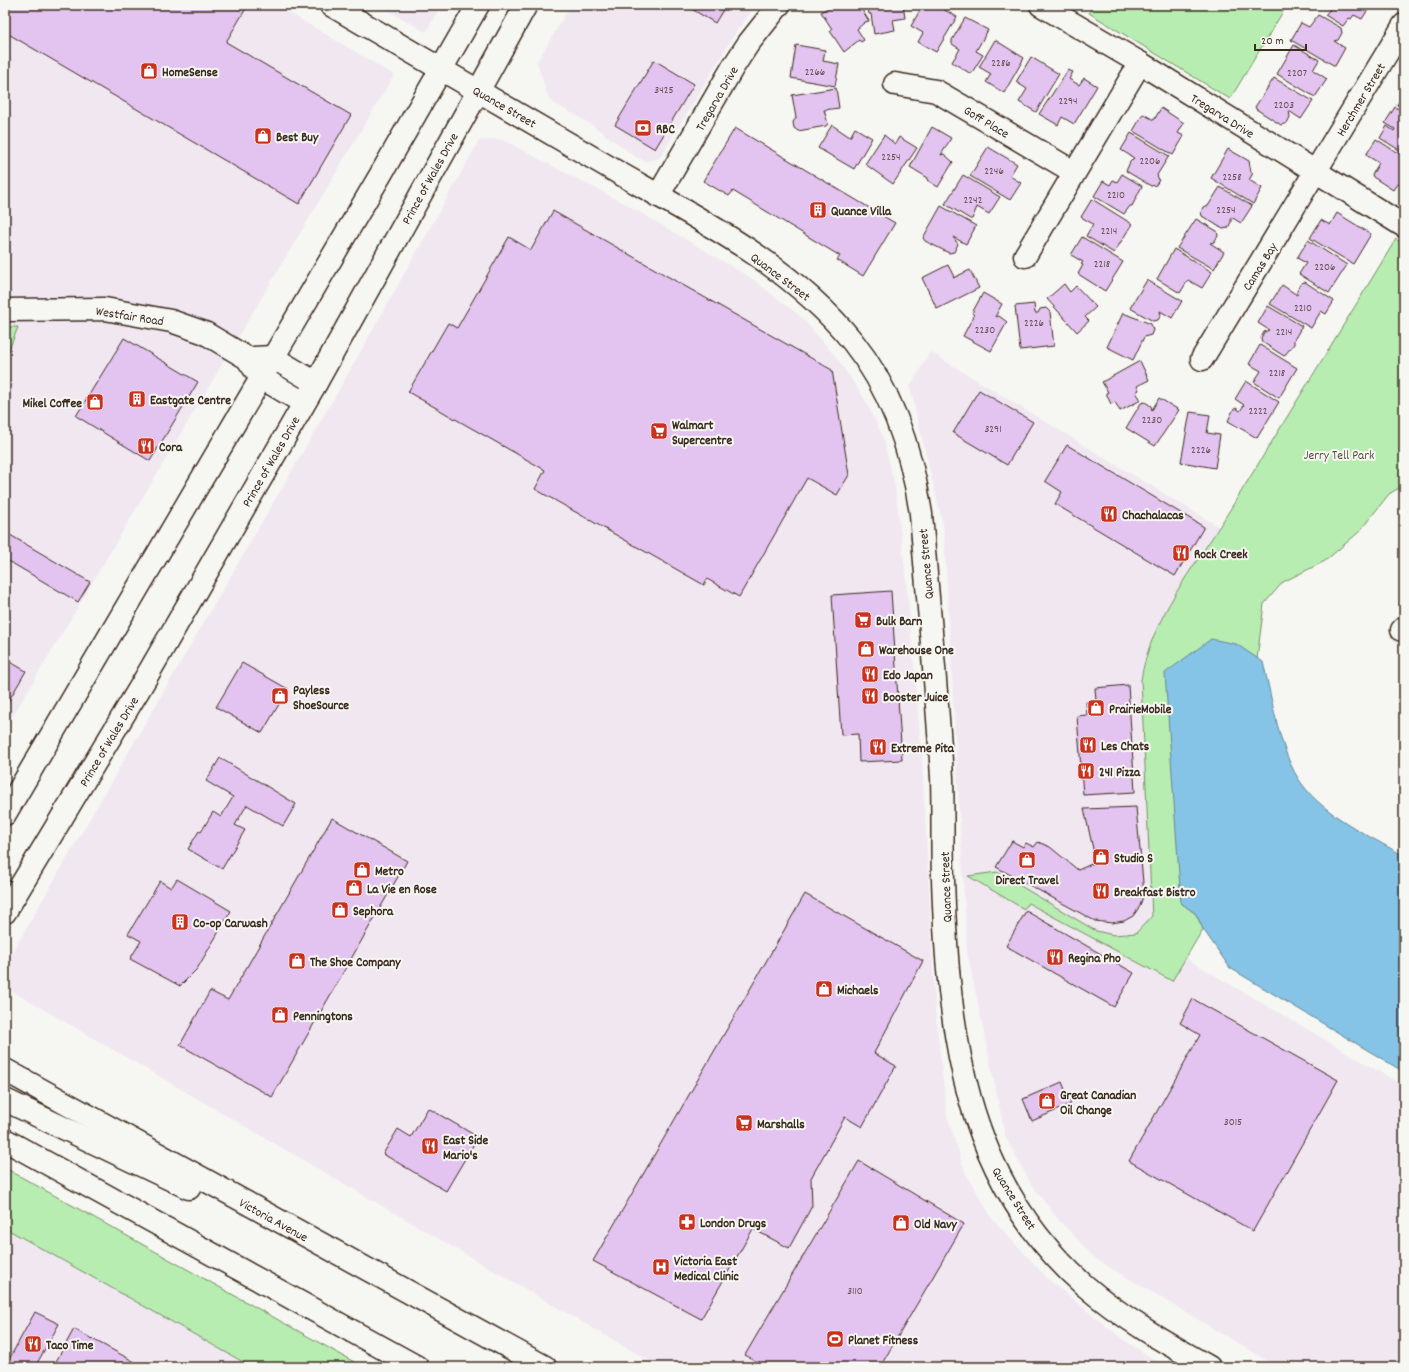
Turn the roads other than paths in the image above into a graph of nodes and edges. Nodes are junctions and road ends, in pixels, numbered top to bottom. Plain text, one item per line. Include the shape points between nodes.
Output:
1 (330, 5) edge
2 (478, 5) edge
3 (526, 5) edge
4 (779, 5) edge
5 (1041, 5) edge
6 (1404, 25) edge
7 (1140, 63) junction
8 (442, 70) junction
9 (895, 84) dead end
10 (478, 91) junction
11 (1074, 172) junction
12 (1316, 173) junction
13 (658, 196) junction
14 (1404, 226) edge
15 (1025, 256) dead end
16 (5, 310) edge
17 (272, 357) junction
18 (247, 358) junction
19 (1202, 359) dead end
20 (260, 377) junction
21 (316, 383) junction
22 (304, 403) junction
23 (5, 814) edge
24 (5, 912) edge
25 (5, 1070) edge
26 (5, 1100) edge
27 (5, 1140) edge
28 (397, 1287) junction
29 (417, 1367) edge
30 (545, 1367) edge
31 (1209, 1367) edge

1 - 8 main road, Quance Street
2 - 8 main road
3 - 10 main road, Prince of Wales Drive
4 - 13 main road, Tregarva Drive via 733,67
5 - 7 main road, Tregarva Drive
6 - 12 main road, Herchmer Street
7 - 11 main road
7 - 12 main road, Tregarva Drive
8 - 10 main road, Quance Street
8 - 17 main road
9 - 11 main road, Goff Place via 936,91
10 - 13 main road, Quance Street
10 - 21 main road, Prince of Wales Drive
11 - 15 main road
12 - 14 main road, Tregarva Drive
12 - 19 main road, Camas Bay
13 - 31 main road, Quance Street via 764,261 799,286 853,342 894,410 916,480 921,514 942,779 943,881 949,986 956,1039 975,1119 988,1154 1022,1214 1062,1264 1113,1308
16 - 18 main road, Westfair Road via 105,309 171,321 205,333
17 - 18 main road
17 - 20 main road
17 - 21 main road
18 - 20 main road, Westfair Road
20 - 22 main road, Westfair Road
20 - 23 main road
21 - 22 main road, Prince of Wales Drive
22 - 24 main road, Prince of Wales Drive via 130,704
25 - 28 main road, Victoria Avenue
26 - 28 main road
27 - 29 main road
28 - 30 main road, Victoria Avenue

